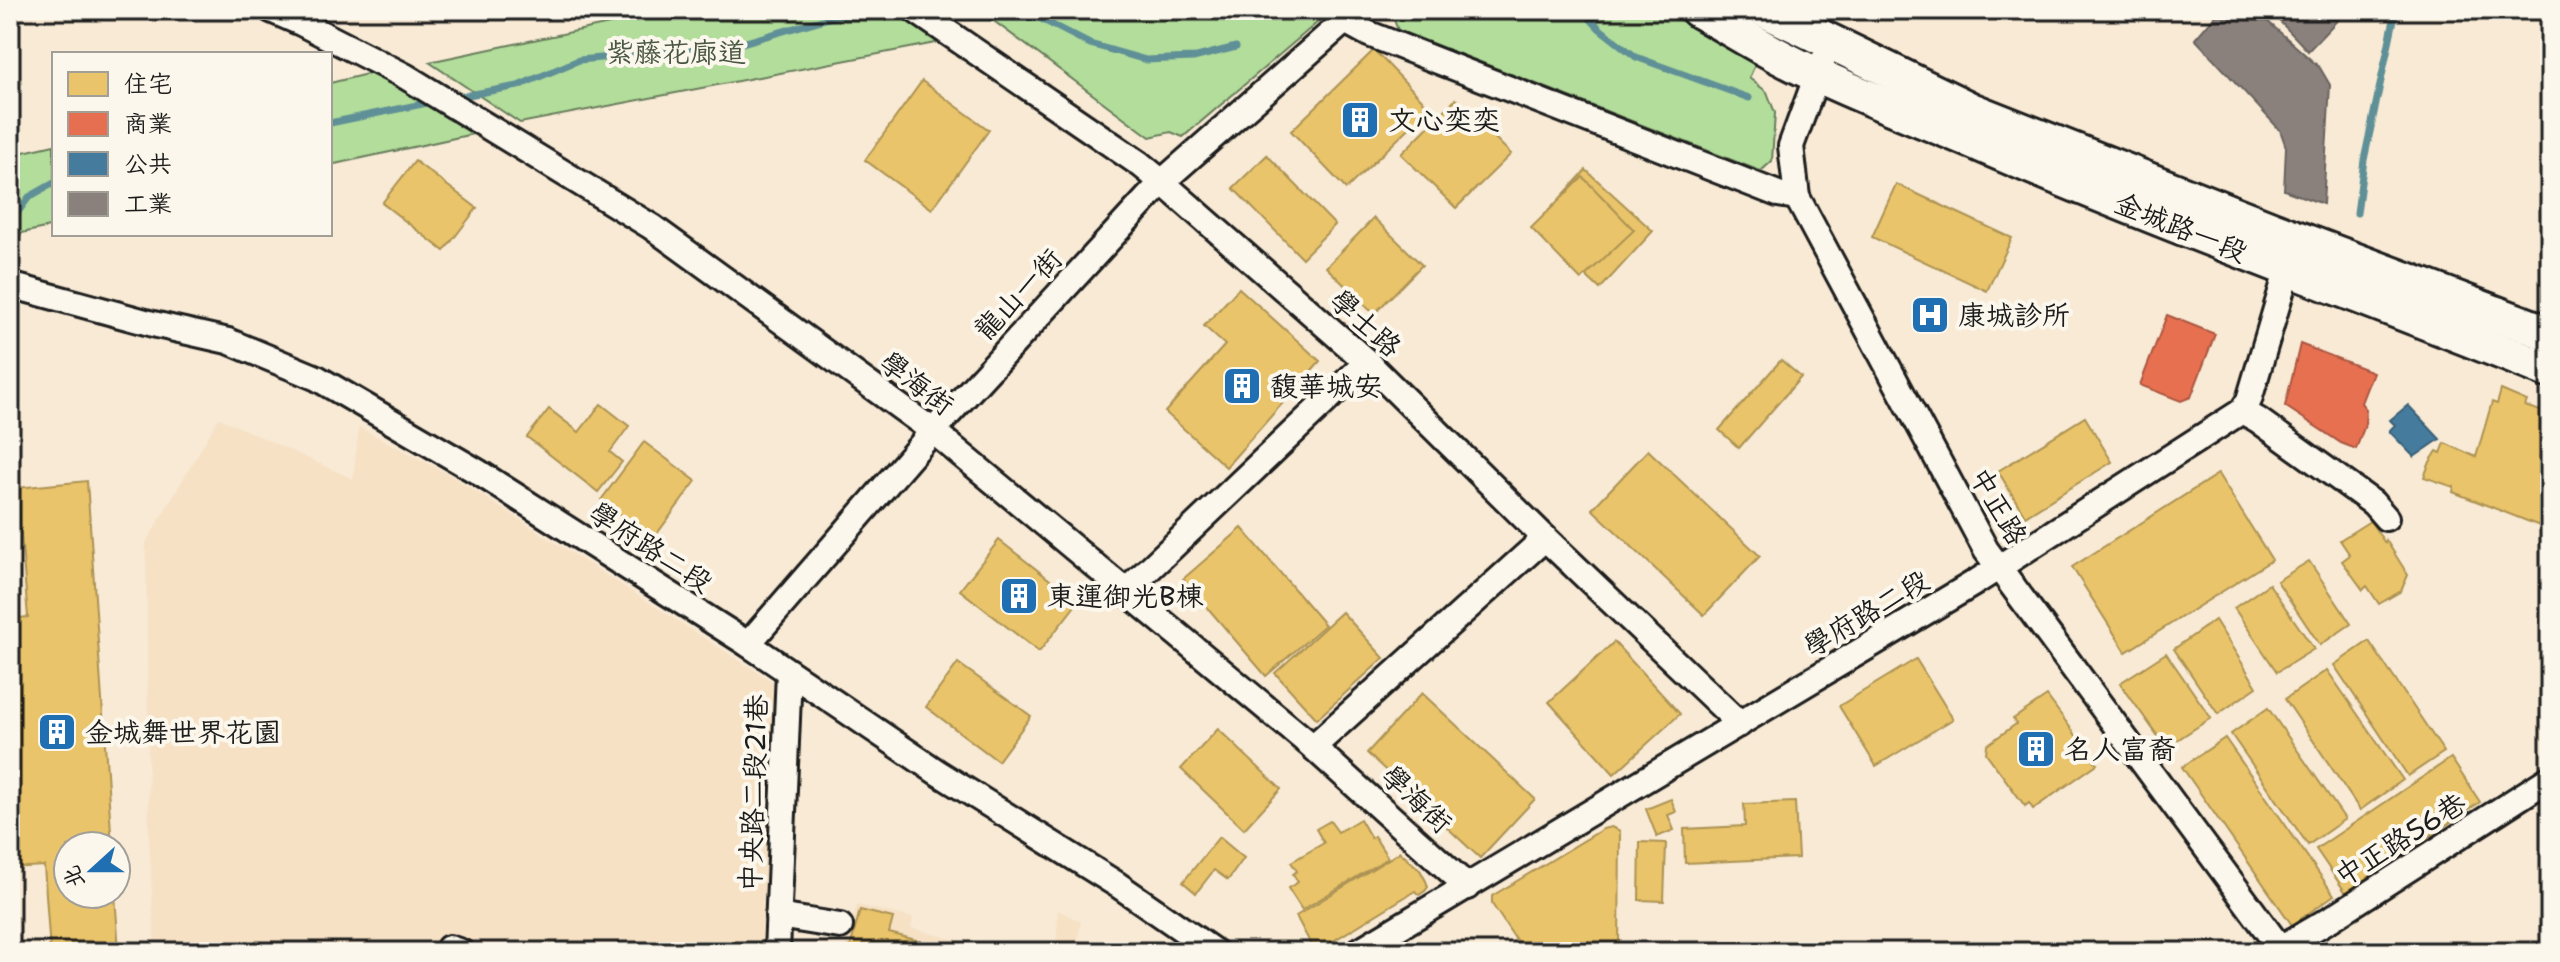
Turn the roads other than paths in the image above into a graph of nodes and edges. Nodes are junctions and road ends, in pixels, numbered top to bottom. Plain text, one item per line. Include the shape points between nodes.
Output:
1 (271, 10) edge
2 (915, 10) edge
3 (1698, 10) edge
4 (1765, 10) edge
5 (1351, 16) edge
6 (1831, 42) junction
7 (1815, 75) junction
8 (1162, 182) junction
9 (1797, 197) junction
10 (2293, 253) junction
11 (10, 285) edge
12 (2550, 334) edge
13 (1367, 362) junction
14 (2550, 371) edge
15 (2242, 411) junction
16 (933, 431) junction
17 (2386, 518) dead end
18 (1545, 538) junction
19 (1999, 567) junction
20 (1125, 592) junction
21 (748, 644) junction
22 (789, 672) junction
23 (1740, 724) junction
24 (1313, 747) junction
25 (2550, 778) edge
26 (1468, 887) junction
27 (778, 916) junction
28 (840, 926) dead end
29 (2282, 950) edge
30 (777, 952) edge
31 (1215, 952) edge
32 (1357, 952) edge

1 - 16 street, 學海街 via 405,76 652,227
2 - 8 street, 學士路
3 - 7 main road, 金城路一段
4 - 6 main road, 金城路一段
5 - 8 street, 龍山一街
5 - 9 street via 1369,34
6 - 7 street, 中正路
6 - 10 main road, 金城路一段
7 - 9 street, 中正路 via 1791,146
7 - 10 main road, 金城路一段 via 2068,182
8 - 13 street, 學士路
8 - 16 street, 龍山一街
9 - 19 street, 中正路
10 - 12 main road, 金城路一段
10 - 14 main road, 金城路一段 via 2324,281
10 - 15 street
11 - 21 street, 學府路二段 via 228,341 317,378 478,472
13 - 18 street, 學士路
13 - 20 street
15 - 17 street via 2373,503
15 - 19 street, 學府路二段
16 - 20 street, 學海街
16 - 21 street, 龍山一街
18 - 23 street, 學士路
18 - 24 street
19 - 23 street, 學府路二段
19 - 29 street, 中正路
20 - 24 street, 學海街
21 - 22 street, 學府路二段
22 - 27 street, 中央路二段21巷
22 - 31 street, 學府路二段
23 - 26 street, 學府路二段
24 - 26 street, 學海街
25 - 29 street, 中正路56巷
26 - 32 street, 學府路二段
27 - 28 street, 中央路二段21巷
27 - 30 street, 中央路二段21巷

